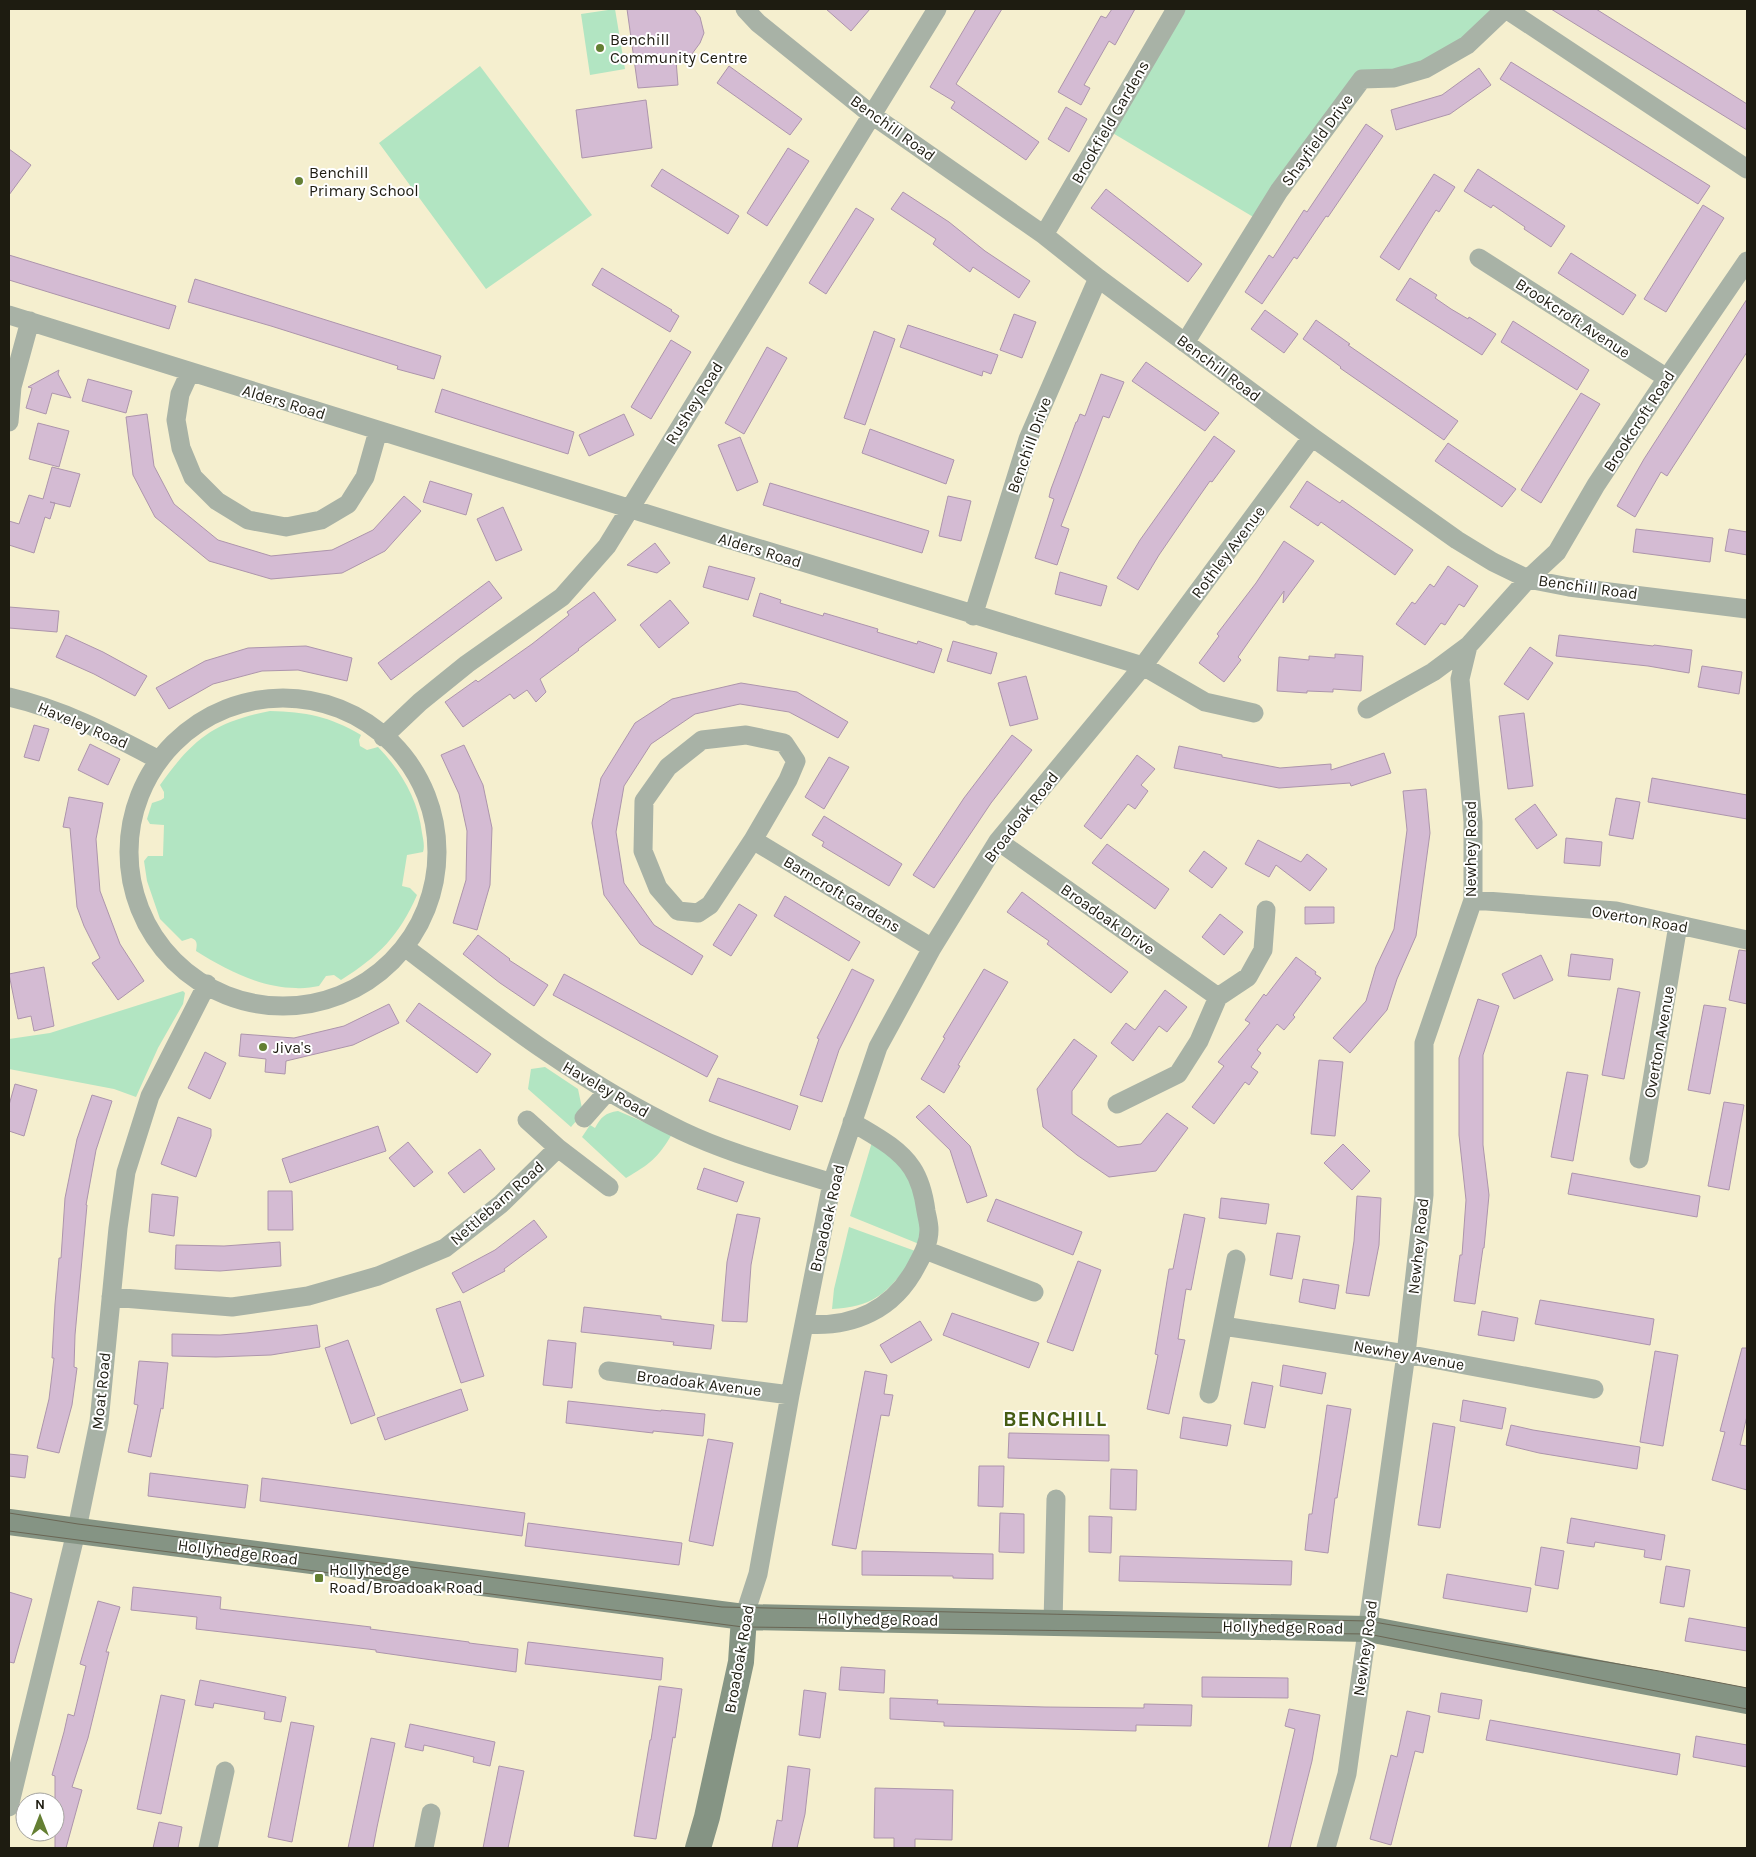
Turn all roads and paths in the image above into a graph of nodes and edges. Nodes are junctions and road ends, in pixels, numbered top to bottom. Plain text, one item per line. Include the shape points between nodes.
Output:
1 (745, 9) edge
2 (937, 9) edge
3 (1176, 9) edge
4 (1506, 9) edge
5 (872, 114) junction
6 (1747, 169) edge
7 (1044, 235) junction
8 (1479, 258) dead end
9 (1747, 261) edge
10 (1098, 278) junction
11 (9, 315) edge
12 (30, 322) junction
13 (1185, 343) junction
14 (190, 372) junction
15 (1666, 378) junction
16 (9, 422) edge
17 (378, 431) junction
18 (1312, 437) junction
19 (629, 509) junction
20 (1528, 579) junction
21 (1747, 609) edge
22 (974, 616) junction
23 (1468, 646) junction
24 (1143, 666) junction
25 (9, 697) edge
26 (1367, 709) dead end
27 (1254, 713) dead end
28 (383, 737) junction
29 (155, 758) junction
30 (753, 840) junction
31 (998, 841) junction
32 (1473, 900) junction
33 (1266, 910) dead end
34 (1678, 925) junction
35 (1747, 940) edge
36 (406, 948) junction
37 (932, 948) junction
38 (207, 984) junction
39 (1218, 997) junction
40 (607, 1092) junction
41 (1116, 1104) dead end
42 (584, 1118) dead end
43 (527, 1120) dead end
44 (852, 1122) junction
45 (558, 1148) junction
46 (1639, 1159) dead end
47 (832, 1183) junction
48 (608, 1187) dead end
49 (925, 1250) junction
50 (1236, 1259) dead end
51 (1034, 1292) dead end
52 (111, 1297) junction
53 (804, 1324) junction
54 (1223, 1326) junction
55 (1406, 1354) junction
56 (608, 1371) dead end
57 (1594, 1389) dead end
58 (1209, 1394) dead end
59 (790, 1395) junction
60 (1056, 1499) dead end
61 (9, 1522) edge
62 (76, 1532) junction
63 (744, 1616) junction
64 (1053, 1623) junction
65 (1368, 1629) junction
66 (1747, 1702) edge
67 (225, 1771) dead end
68 (9, 1807) edge
69 (431, 1813) dead end
70 (208, 1848) edge
71 (424, 1848) edge
72 (698, 1848) edge
73 (1326, 1848) edge

1 - 5 street, Benchill Road via 758,24
2 - 5 street, Rushey Road
3 - 7 street, Brookfield Gardens
4 - 6 street, Shayfield Drive
4 - 13 street, Shayfield Drive via 1467,46 1425,69 1394,78 1362,79 1279,191
5 - 7 street, Benchill Road
5 - 19 street, Rushey Road
7 - 10 street, Benchill Road
8 - 15 street, Brookcroft Avenue
9 - 15 street, Brookcroft Road
10 - 13 street, Benchill Road
10 - 22 street, Benchill Drive via 1028,439
11 - 12 street, Alders Road
12 - 14 street, Alders Road
12 - 16 street via 12,387
13 - 18 street, Benchill Road
14 - 17 street, Alders Road
14 - 17 street via 180,394 176,420 181,448 193,477 217,501 248,520 286,527 321,520 348,504 365,477
15 - 20 street, Brookcroft Road via 1596,485 1557,552
17 - 19 street, Alders Road
18 - 20 street, Benchill Road via 1457,540
18 - 24 street, Rothley Avenue
19 - 22 street, Alders Road
19 - 28 street, Rushey Road via 608,546 562,597 467,664
20 - 21 street, Benchill Road
20 - 23 street, Brookcroft Road
22 - 24 street, Alders Road
23 - 26 street, Brookcroft Road via 1433,672
23 - 32 street, Newhey Road via 1460,679 1473,822
24 - 27 street, Alders Road via 1205,702
24 - 31 street, Broadoak Road
25 - 29 street, Haveley Road via 55,710 111,734
28 - 29 street via 352,715 316,702 288,698 261,700 236,704 189,727
28 - 36 street via 410,766 420,784 432,810 437,841 430,899
29 - 38 street via 139,794 132,821 130,846 137,898 157,940 179,964
30 - 30 street via 796,761 784,743 746,735 702,740 668,767 644,801 643,851 658,888 678,911 698,913 710,905
30 - 37 street, Barncroft Gardens
31 - 37 street, Broadoak Road
31 - 39 street, Broadoak Drive
32 - 34 street, Overton Road via 1616,911
32 - 55 street, Newhey Road via 1424,1043 1424,1195
33 - 39 street via 1263,950 1248,977
34 - 35 street, Overton Road
34 - 46 street, Overton Avenue
36 - 38 street via 365,984 333,1000 296,1007 266,1006 232,996
36 - 40 street, Haveley Road via 522,1037
37 - 44 street, Broadoak Road via 878,1047
38 - 52 street, Moat Road via 150,1096 137,1131 126,1172
39 - 41 street via 1199,1041 1178,1074
40 - 42 street
40 - 47 street, Haveley Road via 682,1132
43 - 45 street, Nettlebarn Road
44 - 47 street, Broadoak Road
44 - 49 street via 900,1152 913,1168 925,1202 929,1230
45 - 48 street, Nettlebarn Road
45 - 52 street, Nettlebarn Road via 501,1204 445,1248 378,1276 308,1296 232,1307
47 - 53 street, Broadoak Road
49 - 51 street
49 - 53 street via 911,1278 896,1296 874,1312 850,1321 820,1326
50 - 54 street
52 - 62 street, Moat Road via 99,1422
53 - 59 street, Broadoak Road
54 - 55 street, Newhey Avenue
54 - 58 street
55 - 57 street, Newhey Avenue
55 - 65 street, Newhey Road
56 - 59 street, Broadoak Avenue
59 - 63 street, Broadoak Road via 758,1574
60 - 64 street
61 - 62 street, Hollyhedge Road
62 - 63 street, Hollyhedge Road
62 - 68 street, Moat Road
63 - 64 street, Hollyhedge Road
63 - 72 street, Broadoak Road via 741,1662
64 - 65 street, Hollyhedge Road
65 - 66 street, Hollyhedge Road
65 - 73 street, Newhey Road via 1347,1774
67 - 70 street
69 - 71 street

